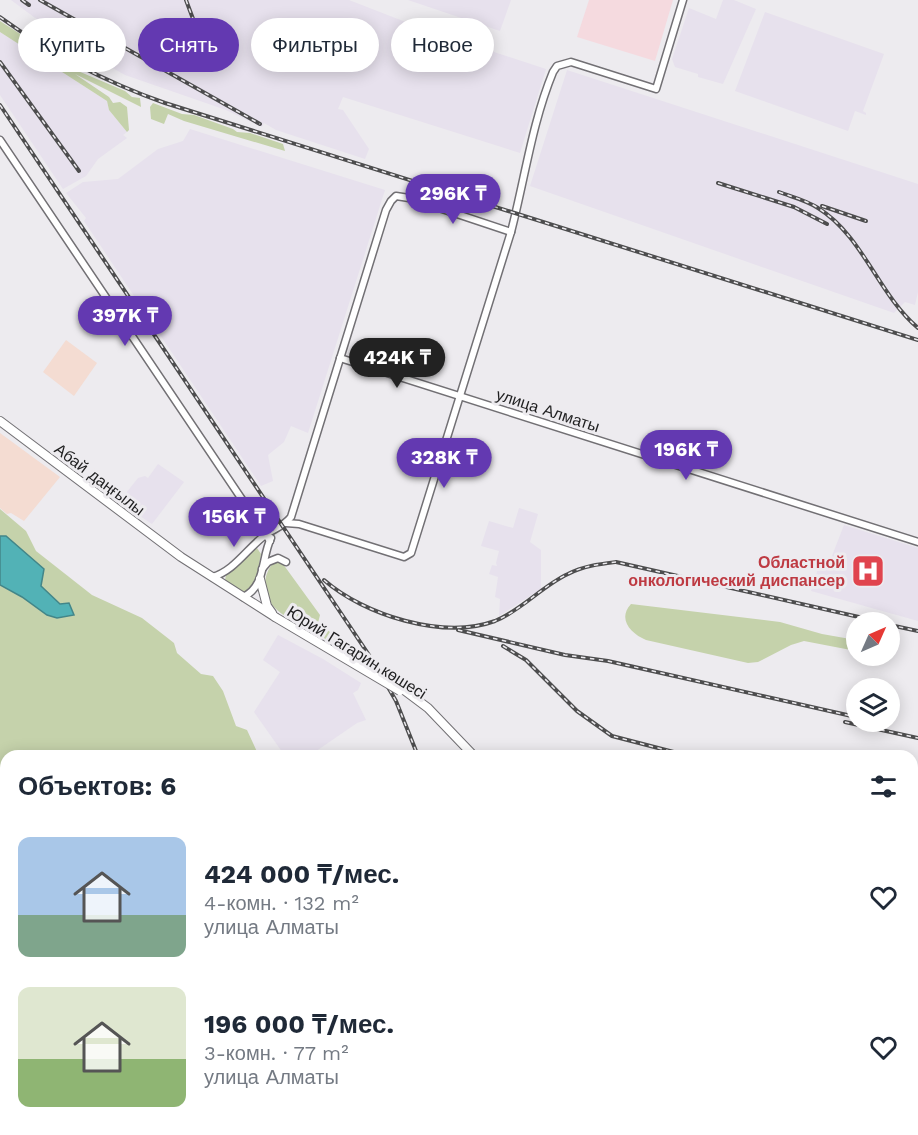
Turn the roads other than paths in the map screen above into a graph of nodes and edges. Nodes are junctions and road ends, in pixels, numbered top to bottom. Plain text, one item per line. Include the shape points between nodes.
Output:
1 (683, 0) edge
2 (0, 140) edge
3 (512, 232) junction
4 (340, 358) junction
5 (461, 396) junction
6 (0, 421) edge
7 (286, 523) junction
8 (268, 538) junction
9 (918, 542) edge
10 (286, 562) dead end
11 (262, 569) junction
12 (212, 578) junction
13 (260, 579) junction
14 (243, 597) junction
15 (275, 617) junction
16 (398, 688) junction
17 (463, 750) edge
18 (468, 750) edge

1 - 3 street via 656,88 571,62 557,66 547,86 527,157
2 - 8 street
3 - 4 street via 401,196 393,198
3 - 5 street
4 - 5 street, улица Алматы
4 - 7 street via 294,511
5 - 7 street via 409,555 404,557
5 - 9 street, улица Алматы
6 - 12 main road, Абай даңғылы
7 - 8 street
8 - 11 street
8 - 12 street
10 - 11 street via 273,559
11 - 13 street
12 - 14 main road, Абай даңғылы
13 - 14 street via 252,592
13 - 15 main road via 267,606
14 - 15 main road, Абай даңғылы
15 - 16 main road, Юрий Гагарин көшесі, bridge
16 - 17 main road, Юрий Гагарин көшесі
16 - 18 main road, Юрий Гагарин көшесі via 428,708

